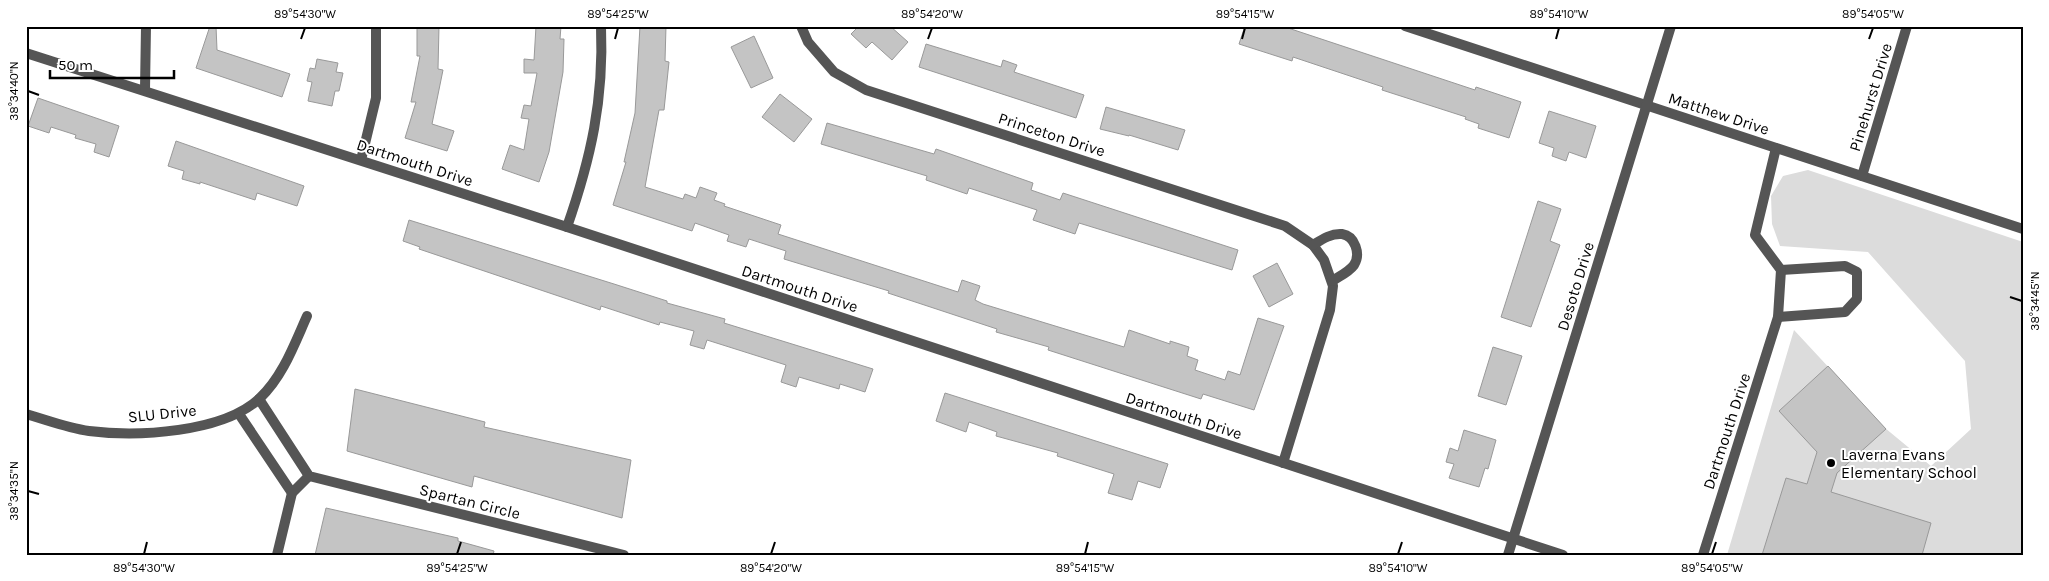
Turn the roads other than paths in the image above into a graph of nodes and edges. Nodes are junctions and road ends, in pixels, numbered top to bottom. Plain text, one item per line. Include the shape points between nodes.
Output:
1 (146, 26) edge
2 (376, 26) edge
3 (601, 26) edge
4 (801, 26) edge
5 (1405, 26) edge
6 (1671, 26) edge
7 (1907, 26) edge
8 (26, 53) edge
9 (145, 89) junction
10 (1647, 105) junction
11 (1776, 148) junction
12 (360, 160) junction
13 (1862, 176) junction
14 (567, 227) junction
15 (2023, 229) edge
16 (1313, 245) junction
17 (1781, 270) junction
18 (1332, 281) junction
19 (307, 316) dead end
20 (1778, 317) junction
21 (260, 399) junction
22 (26, 414) edge
23 (239, 414) junction
24 (1283, 463) junction
25 (309, 476) junction
26 (292, 493) junction
27 (1513, 538) junction
28 (277, 555) edge
29 (624, 555) edge
30 (1508, 555) edge
31 (1563, 555) edge
32 (1703, 555) edge

1 - 9 street
2 - 12 street via 376,98
3 - 14 street via 603,64 597,118 587,170
4 - 16 street, Princeton Drive via 808,42 834,72 866,90 1285,226
5 - 10 street, Matthew Drive
6 - 10 street, Desoto Drive
7 - 13 street, Pinehurst Drive
8 - 9 street, Dartmouth Drive
9 - 12 street, Dartmouth Drive
10 - 11 street, Matthew Drive
10 - 27 street, Desoto Drive
11 - 13 street, Matthew Drive
11 - 17 street via 1755,234
12 - 14 street, Dartmouth Drive
13 - 15 street, Matthew Drive
14 - 24 street, Dartmouth Drive
16 - 18 street, Princeton Drive via 1324,260
16 - 18 street via 1328,236 1343,234 1353,240 1358,253 1355,264
17 - 20 street, Dartmouth Drive
17 - 20 street via 1844,266 1858,272 1857,299 1845,312
18 - 24 street, Princeton Drive via 1330,310
19 - 21 street, SLU Drive via 275,382
20 - 32 street, Dartmouth Drive
21 - 23 street, SLU Drive
21 - 25 street
22 - 23 street, SLU Drive via 88,431 120,433 188,428
23 - 26 street
24 - 27 street, Dartmouth Drive
25 - 26 street
25 - 29 street, Spartan Circle
26 - 28 street
27 - 30 street, Desoto Drive
27 - 31 street, Dartmouth Drive

